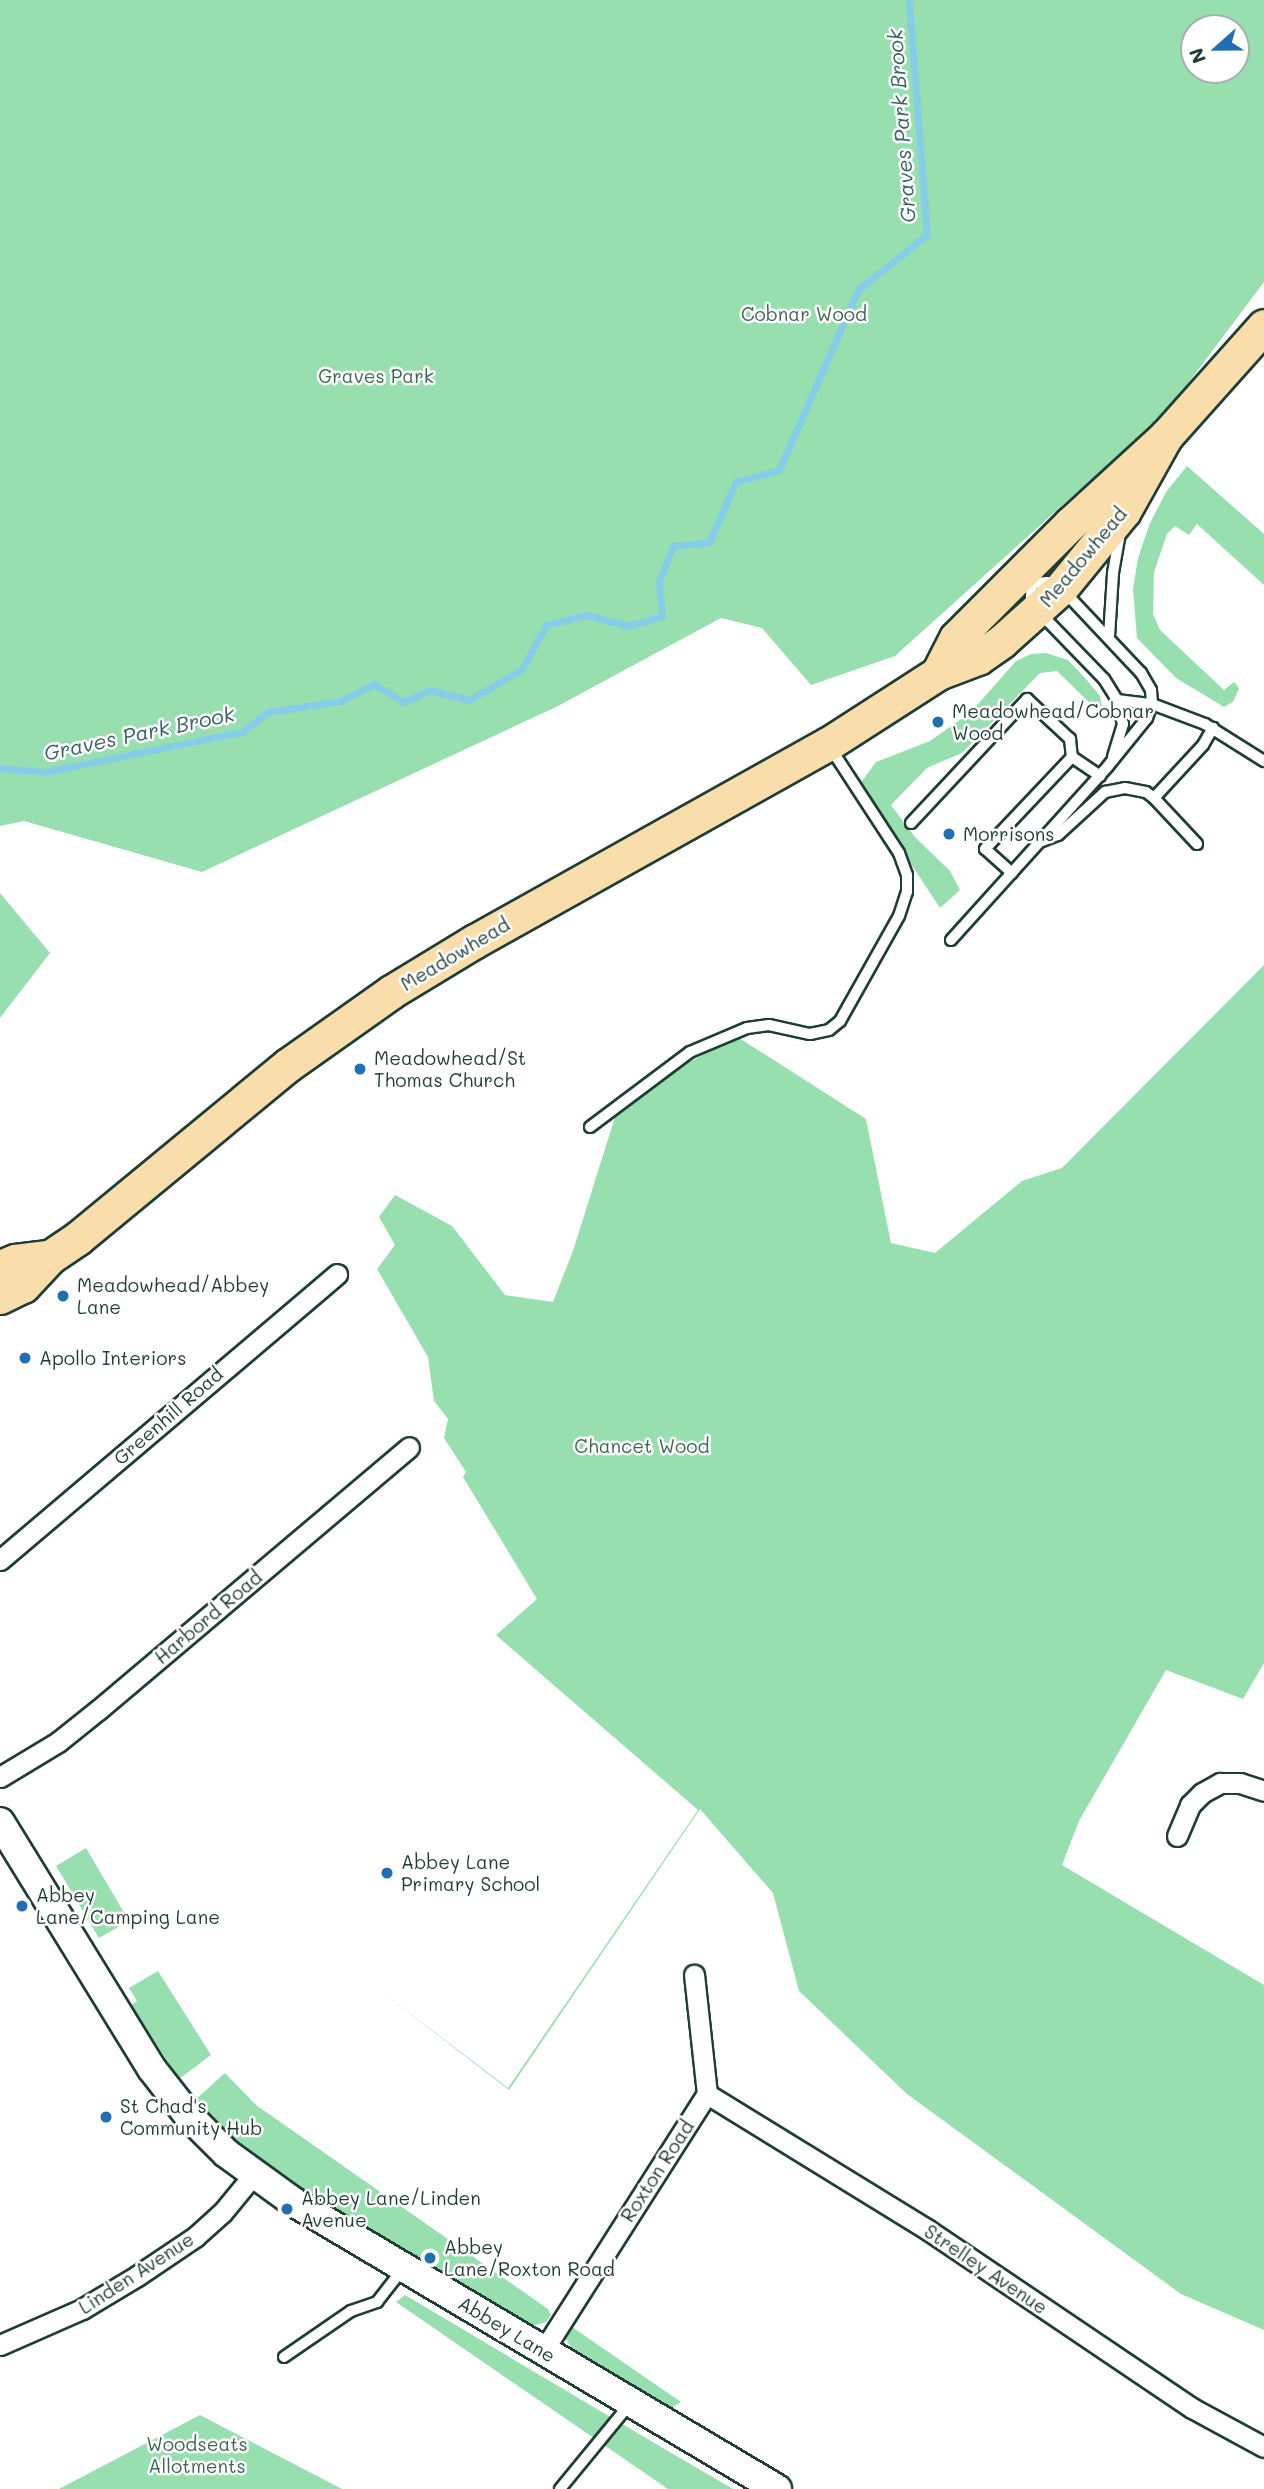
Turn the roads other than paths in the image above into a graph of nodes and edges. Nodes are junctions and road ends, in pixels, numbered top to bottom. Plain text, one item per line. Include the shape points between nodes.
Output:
1 (1264, 326) edge
2 (1166, 436) junction
3 (1124, 511) junction
4 (1034, 587) junction
5 (1109, 637) junction
6 (1117, 700) junction
7 (1152, 704) junction
8 (1213, 728) junction
9 (828, 744) junction
10 (1072, 757) junction
11 (1264, 761) edge
12 (1108, 766) junction
13 (1100, 776) junction
14 (1154, 798) junction
15 (911, 822) dead end
16 (1040, 842) junction
17 (1197, 844) dead end
18 (1012, 873) junction
19 (951, 940) dead end
20 (590, 1127) dead end
21 (50, 1257) junction
22 (0, 1267) edge
23 (337, 1274) dead end
24 (0, 1297) edge
25 (409, 1447) dead end
26 (3, 1553) edge
27 (0, 1777) edge
28 (1264, 1791) edge
29 (1177, 1836) dead end
30 (4, 1837) edge
31 (694, 1975) dead end
32 (707, 2094) junction
33 (254, 2174) junction
34 (403, 2268) junction
35 (0, 2345) edge
36 (543, 2351) junction
37 (284, 2357) dead end
38 (632, 2402) junction
39 (1264, 2447) edge
40 (561, 2489) edge
41 (777, 2489) edge

1 - 2 highway, Meadowhead
2 - 3 highway, Meadowhead
2 - 4 highway, Meadowhead via 1116,479
3 - 4 highway, Meadowhead
3 - 5 lane via 1113,573
4 - 5 lane
4 - 6 lane
4 - 9 highway, Meadowhead via 956,638 938,673
5 - 7 lane via 1146,680
6 - 7 lane
6 - 12 lane via 1123,724
7 - 8 lane
7 - 12 lane via 1147,718
8 - 11 lane
8 - 14 lane via 1203,746
9 - 20 lane via 899,853 907,875 907,892 898,916 840,1021 829,1030 810,1034 769,1025 747,1028 690,1052
9 - 21 highway, Meadowhead via 391,992 288,1065
10 - 13 lane
10 - 15 lane via 1070,740 1027,699
10 - 18 lane via 985,849
12 - 13 lane
13 - 16 lane
14 - 16 lane via 1125,788 1105,792 1058,835
14 - 17 lane
16 - 18 lane
18 - 19 lane
21 - 22 highway, Meadowhead
21 - 24 highway via 23,1286
23 - 26 street, Greenhill Road
25 - 27 street, Harbord Road via 98,1710 58,1742
28 - 29 street via 1240,1783 1220,1783 1191,1805
30 - 33 main road, Abbey Lane via 152,2069 204,2133
31 - 32 street
32 - 36 street, Roxton Road
32 - 39 street, Strelley Avenue via 928,2230 1192,2408
33 - 34 main road, Abbey Lane
33 - 35 street, Linden Avenue via 195,2237 82,2309
34 - 36 main road, Abbey Lane
34 - 37 lane via 377,2302 351,2311
36 - 38 main road, Abbey Lane
38 - 40 lane
38 - 41 main road, Abbey Lane

